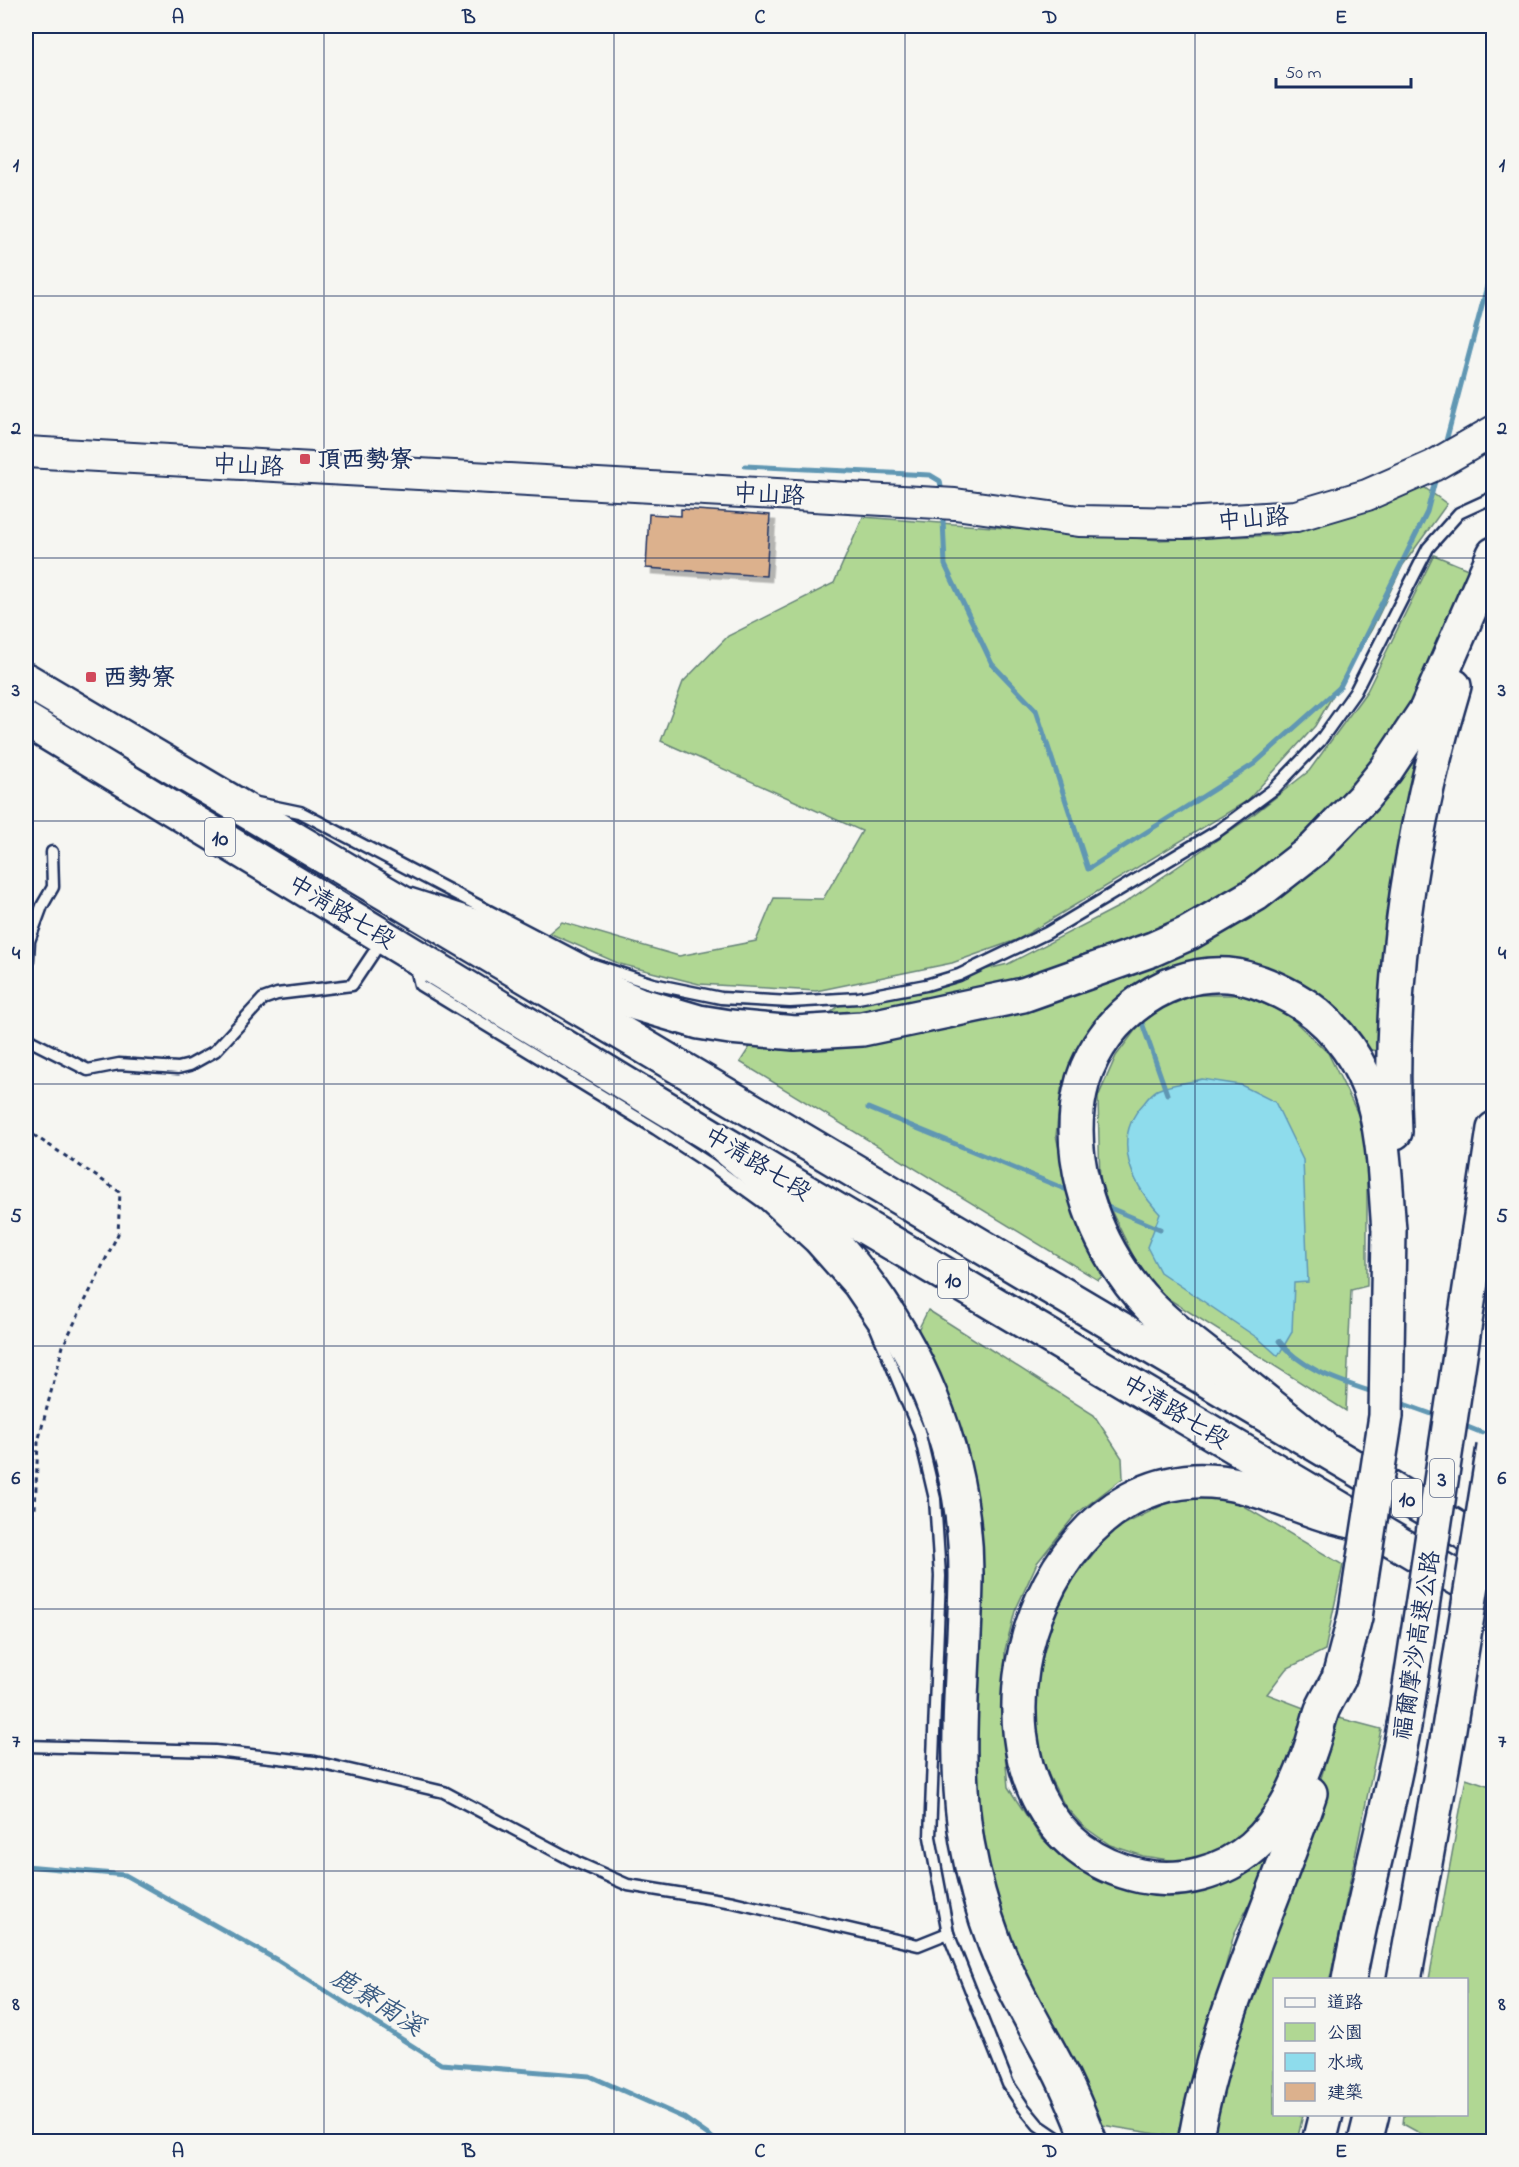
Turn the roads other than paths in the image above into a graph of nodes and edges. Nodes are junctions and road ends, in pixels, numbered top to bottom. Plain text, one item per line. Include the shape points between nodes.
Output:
1 (1494, 431) edge
2 (26, 452) edge
3 (1494, 497) edge
4 (1494, 554) edge
5 (1470, 611) junction
6 (26, 680) edge
7 (26, 720) edge
8 (224, 795) junction
9 (52, 852) dead end
10 (408, 905) junction
11 (384, 937) junction
12 (414, 955) junction
13 (26, 991) edge
14 (26, 1035) edge
15 (1494, 1130) edge
16 (715, 1138) junction
17 (1389, 1230) junction
18 (1320, 1445) junction
19 (1494, 1447) edge
20 (1369, 1525) junction
21 (1494, 1550) edge
22 (1494, 1600) edge
23 (1339, 1678) junction
24 (26, 1746) edge
25 (948, 1933) junction
26 (1349, 1978) edge
27 (1404, 1978) edge
28 (1326, 2116) edge
29 (1197, 2129) edge
30 (1063, 2142) edge
31 (1090, 2142) edge
32 (1318, 2142) edge

1 - 2 street, 中山路 via 1367,495 1296,516 1186,523 1079,521 955,504
3 - 8 lane via 1459,513 1428,549 1355,692 1320,741 1274,789 1219,830 1047,933 959,975 915,987 858,998 790,1002 721,998 653,984 588,963 300,812
4 - 5 main road
5 - 10 main road via 1426,710 1407,741 1364,797 1315,848 1256,894 1188,933 1023,995 862,1029 795,1033 730,1027 638,1004 580,979 495,933
5 - 17 main road via 1467,642 1420,816 1405,902 1394,1018 1396,1169
6 - 8 main road, 中清路七段 / 10
7 - 11 main road, 中清路七段 / 10
8 - 10 main road, 中清路七段 / 10
9 - 13 lane via 53,887 29,942
10 - 18 main road, 中清路七段 / 10
11 - 12 main road, 中清路七段 / 10
11 - 14 lane via 352,985 263,999 215,1051 190,1065 178,1068 119,1064 88,1070
12 - 16 main road, 中清路七段 / 10
12 - 25 lane via 420,985 656,1129 765,1204 819,1255 876,1328 919,1431 935,1498 940,1576 930,1837
15 - 26 main road, 福爾摩沙高速公路 / 3, bridge via 1404,1726
16 - 20 main road, 中清路七段 / 10
16 - 31 main road via 832,1240 898,1329 930,1391 949,1453 964,1539 962,1778 967,1841 995,1945 1032,2024 1054,2060
17 - 18 main road via 1381,1143 1369,1088 1346,1046 1313,1011 1264,984 1227,975 1207,976 1149,996 1105,1036 1086,1071 1076,1131 1083,1183 1109,1250 1134,1289 1178,1334
17 - 23 main road, bridge via 1386,1416 1355,1617
18 - 21 main road, 中清路七段 / 10
19 - 27 main road, 福爾摩沙高速公路 / 3, bridge
20 - 22 main road, 中清路七段 / 10
20 - 23 main road via 1320,1513 1251,1487 1211,1481 1171,1485 1117,1508 1088,1532 1067,1559 1045,1595 1030,1632 1021,1671 1019,1711 1030,1778 1039,1800 1059,1828 1100,1860 1130,1873 1160,1878 1208,1872 1252,1848 1277,1821
23 - 29 main road via 1328,1740 1302,1819 1233,1997
24 - 25 lane via 215,1751 315,1762 444,1792 628,1885 733,1902 918,1945
25 - 30 lane via 1008,2084 1038,2125
28 - 32 main road

